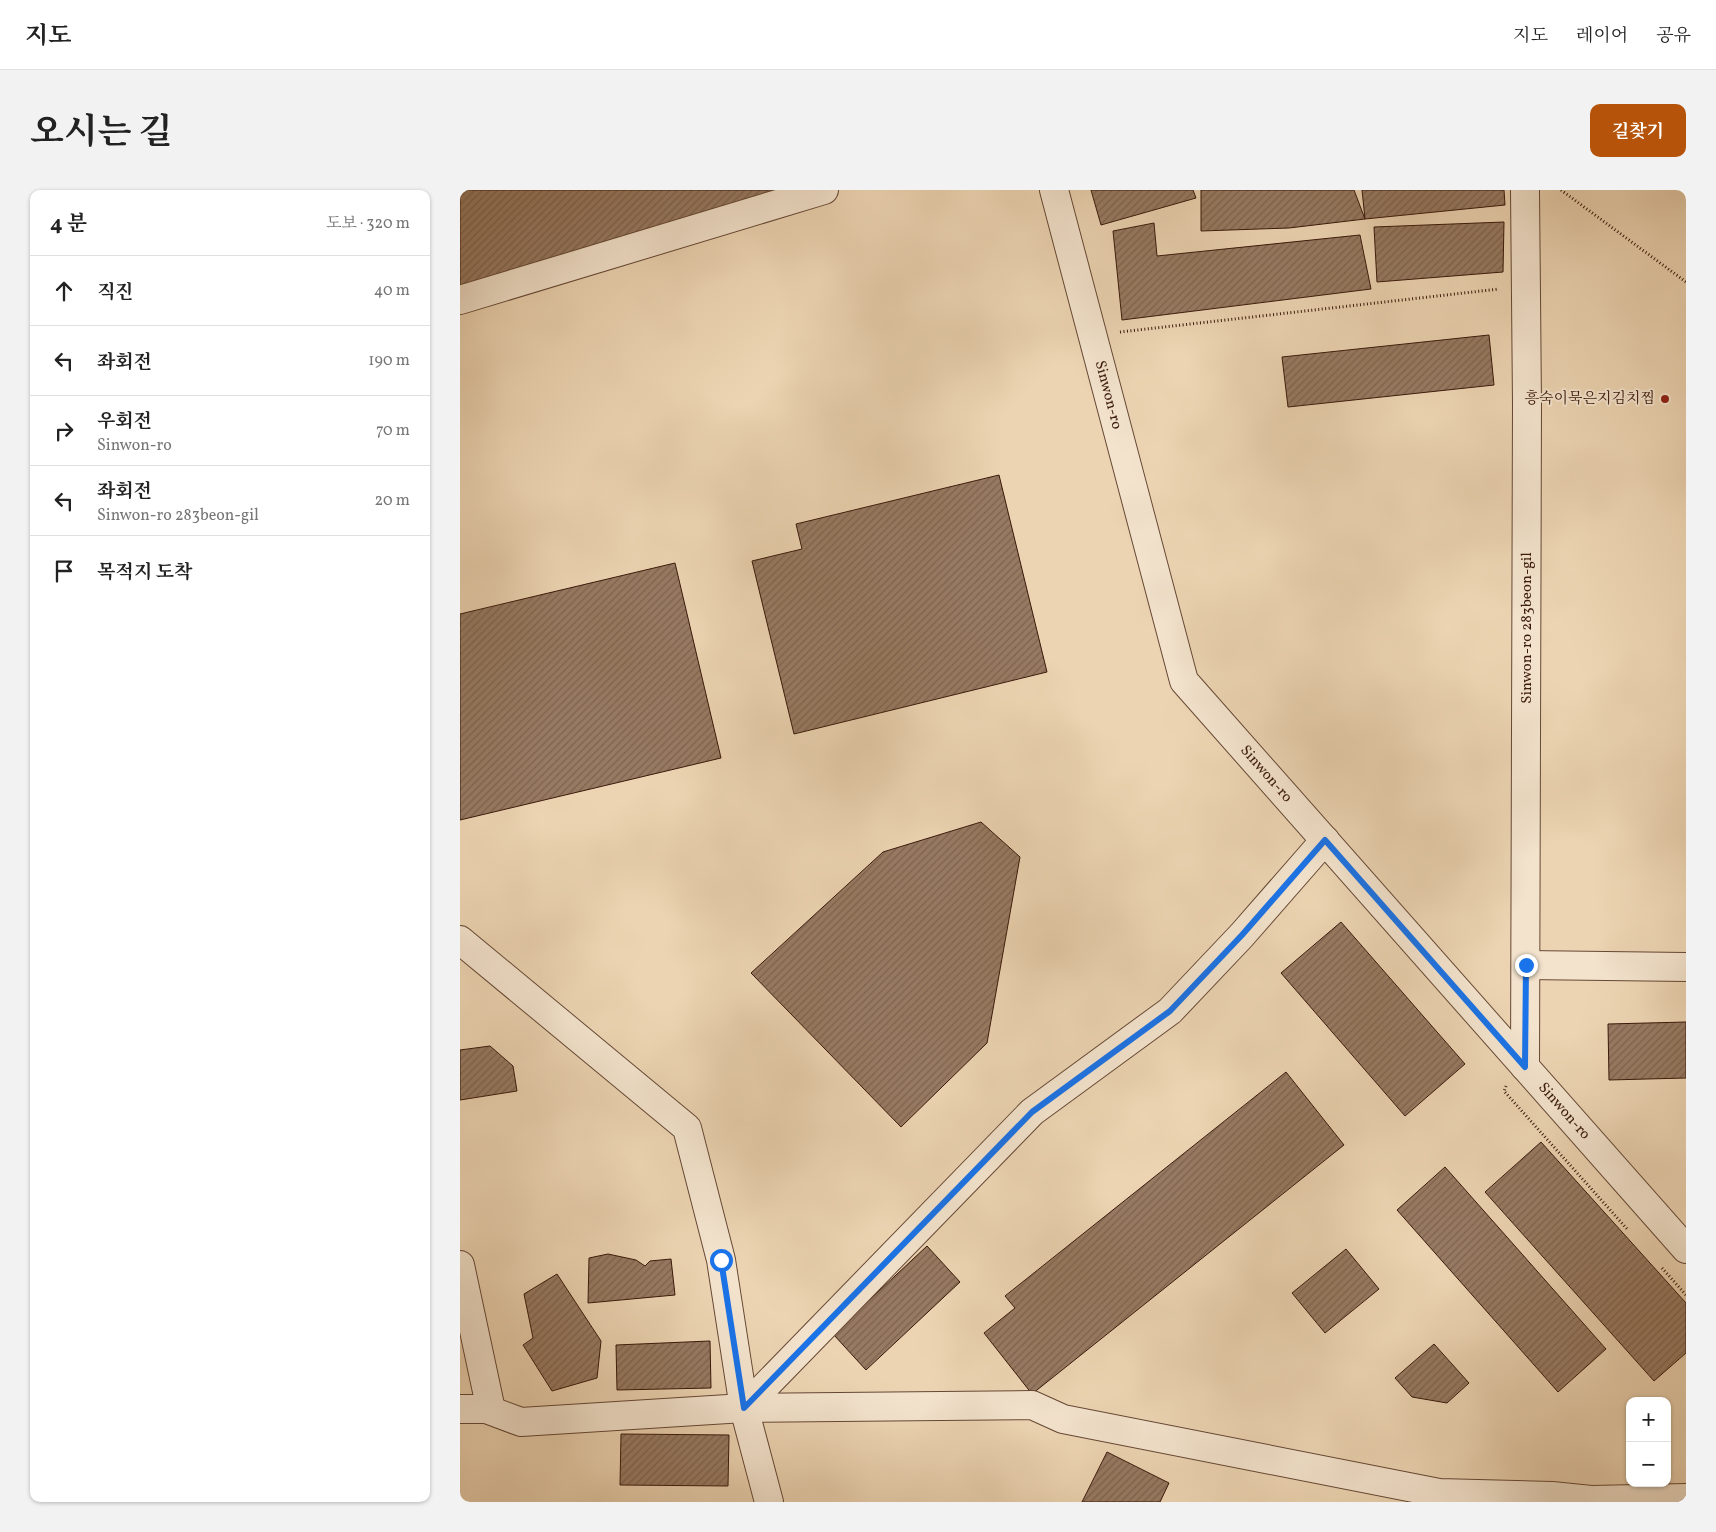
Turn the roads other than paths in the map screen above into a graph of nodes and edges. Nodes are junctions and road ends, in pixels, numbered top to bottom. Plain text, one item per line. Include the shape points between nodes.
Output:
1 (824, 190) edge
2 (1054, 190) edge
3 (1525, 190) edge
4 (460, 300) edge
5 (1325, 840) junction
6 (460, 940) edge
7 (1526, 965) junction
8 (1686, 967) edge
9 (1525, 1067) junction
10 (1686, 1248) edge
11 (460, 1265) edge
12 (744, 1408) junction
13 (460, 1409) edge
14 (490, 1410) junction
15 (1439, 1497) edge
16 (1686, 1498) edge
17 (769, 1502) edge

1 - 4 street
2 - 5 street, Sinwon-ro via 1184,681
3 - 7 street, Sinwon-ro 283beon-gil
5 - 9 street, Sinwon-ro
5 - 12 street via 1170,1011 1032,1112
6 - 12 street via 687,1128 721,1260
7 - 8 street
7 - 9 street, Sinwon-ro 283beon-gil
9 - 10 street, Sinwon-ro
11 - 14 street
12 - 14 street via 521,1422
12 - 15 street via 1032,1405 1063,1419
12 - 17 street
13 - 14 street
15 - 16 street

